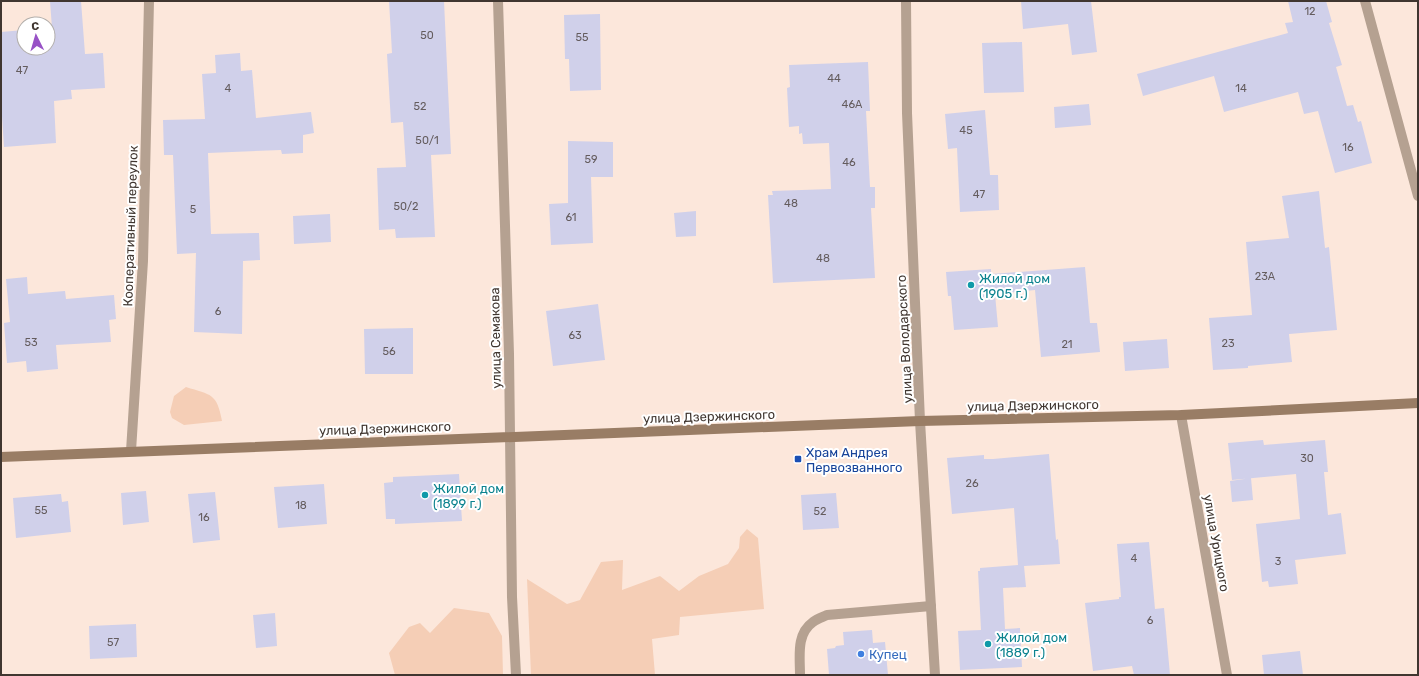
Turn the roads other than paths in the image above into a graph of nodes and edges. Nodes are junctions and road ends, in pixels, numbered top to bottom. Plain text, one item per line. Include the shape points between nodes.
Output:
1 (149, 1) edge
2 (498, 1) edge
3 (906, 1) edge
4 (1365, 1) edge
5 (1418, 196) edge
6 (1418, 403) edge
7 (1181, 415) junction
8 (920, 421) junction
9 (510, 436) junction
10 (131, 451) junction
11 (1, 457) edge
12 (931, 606) junction
13 (516, 675) edge
14 (800, 675) edge
15 (935, 675) edge
16 (1227, 675) edge

1 - 10 street, Кооперативный переулок via 143,261
2 - 9 street, улица Семакова
3 - 8 street, улица Володарского via 907,113
4 - 5 street
6 - 7 main road, улица Дзержинского
7 - 8 main road, улица Дзержинского
7 - 16 street, улица Урицкого
8 - 9 main road, улица Дзержинского
8 - 12 street, улица Володарского
9 - 10 main road, улица Дзержинского
9 - 13 street, улица Семакова
10 - 11 main road, улица Дзержинского
12 - 14 street via 827,615 813,622 803,632 800,645
12 - 15 street, улица Володарского

